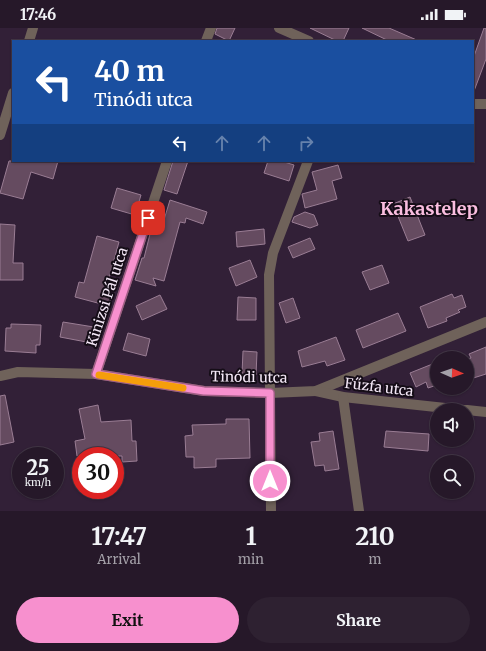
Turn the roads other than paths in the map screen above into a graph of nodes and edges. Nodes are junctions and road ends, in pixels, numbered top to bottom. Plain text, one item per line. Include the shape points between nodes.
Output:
1 (33, 28) edge
2 (211, 28) edge
3 (279, 28) edge
4 (29, 40) edge
5 (206, 40) edge
6 (308, 40) edge
7 (12, 96) edge
8 (474, 104) edge
9 (486, 104) edge
10 (0, 135) edge
11 (167, 162) edge
12 (308, 162) edge
13 (486, 322) edge
14 (96, 374) junction
15 (0, 376) edge
16 (316, 391) junction
17 (270, 393) junction
18 (343, 397) junction
19 (430, 406) edge
20 (474, 411) edge
21 (486, 412) edge
22 (271, 511) edge
23 (359, 511) edge

1 - 4 street
2 - 5 street
3 - 6 street
7 - 10 street
8 - 9 street
11 - 14 street, Kinizsi Pál utca
12 - 17 street via 273,253 269,275
13 - 16 street, Tinódi utca
14 - 15 street, Tinódi utca via 18,372
14 - 17 street, Tinódi utca via 204,391
16 - 17 street, Tinódi utca
16 - 18 street, Fűzfa utca
17 - 22 street
18 - 19 street, Fűzfa utca
18 - 23 street
20 - 21 street

